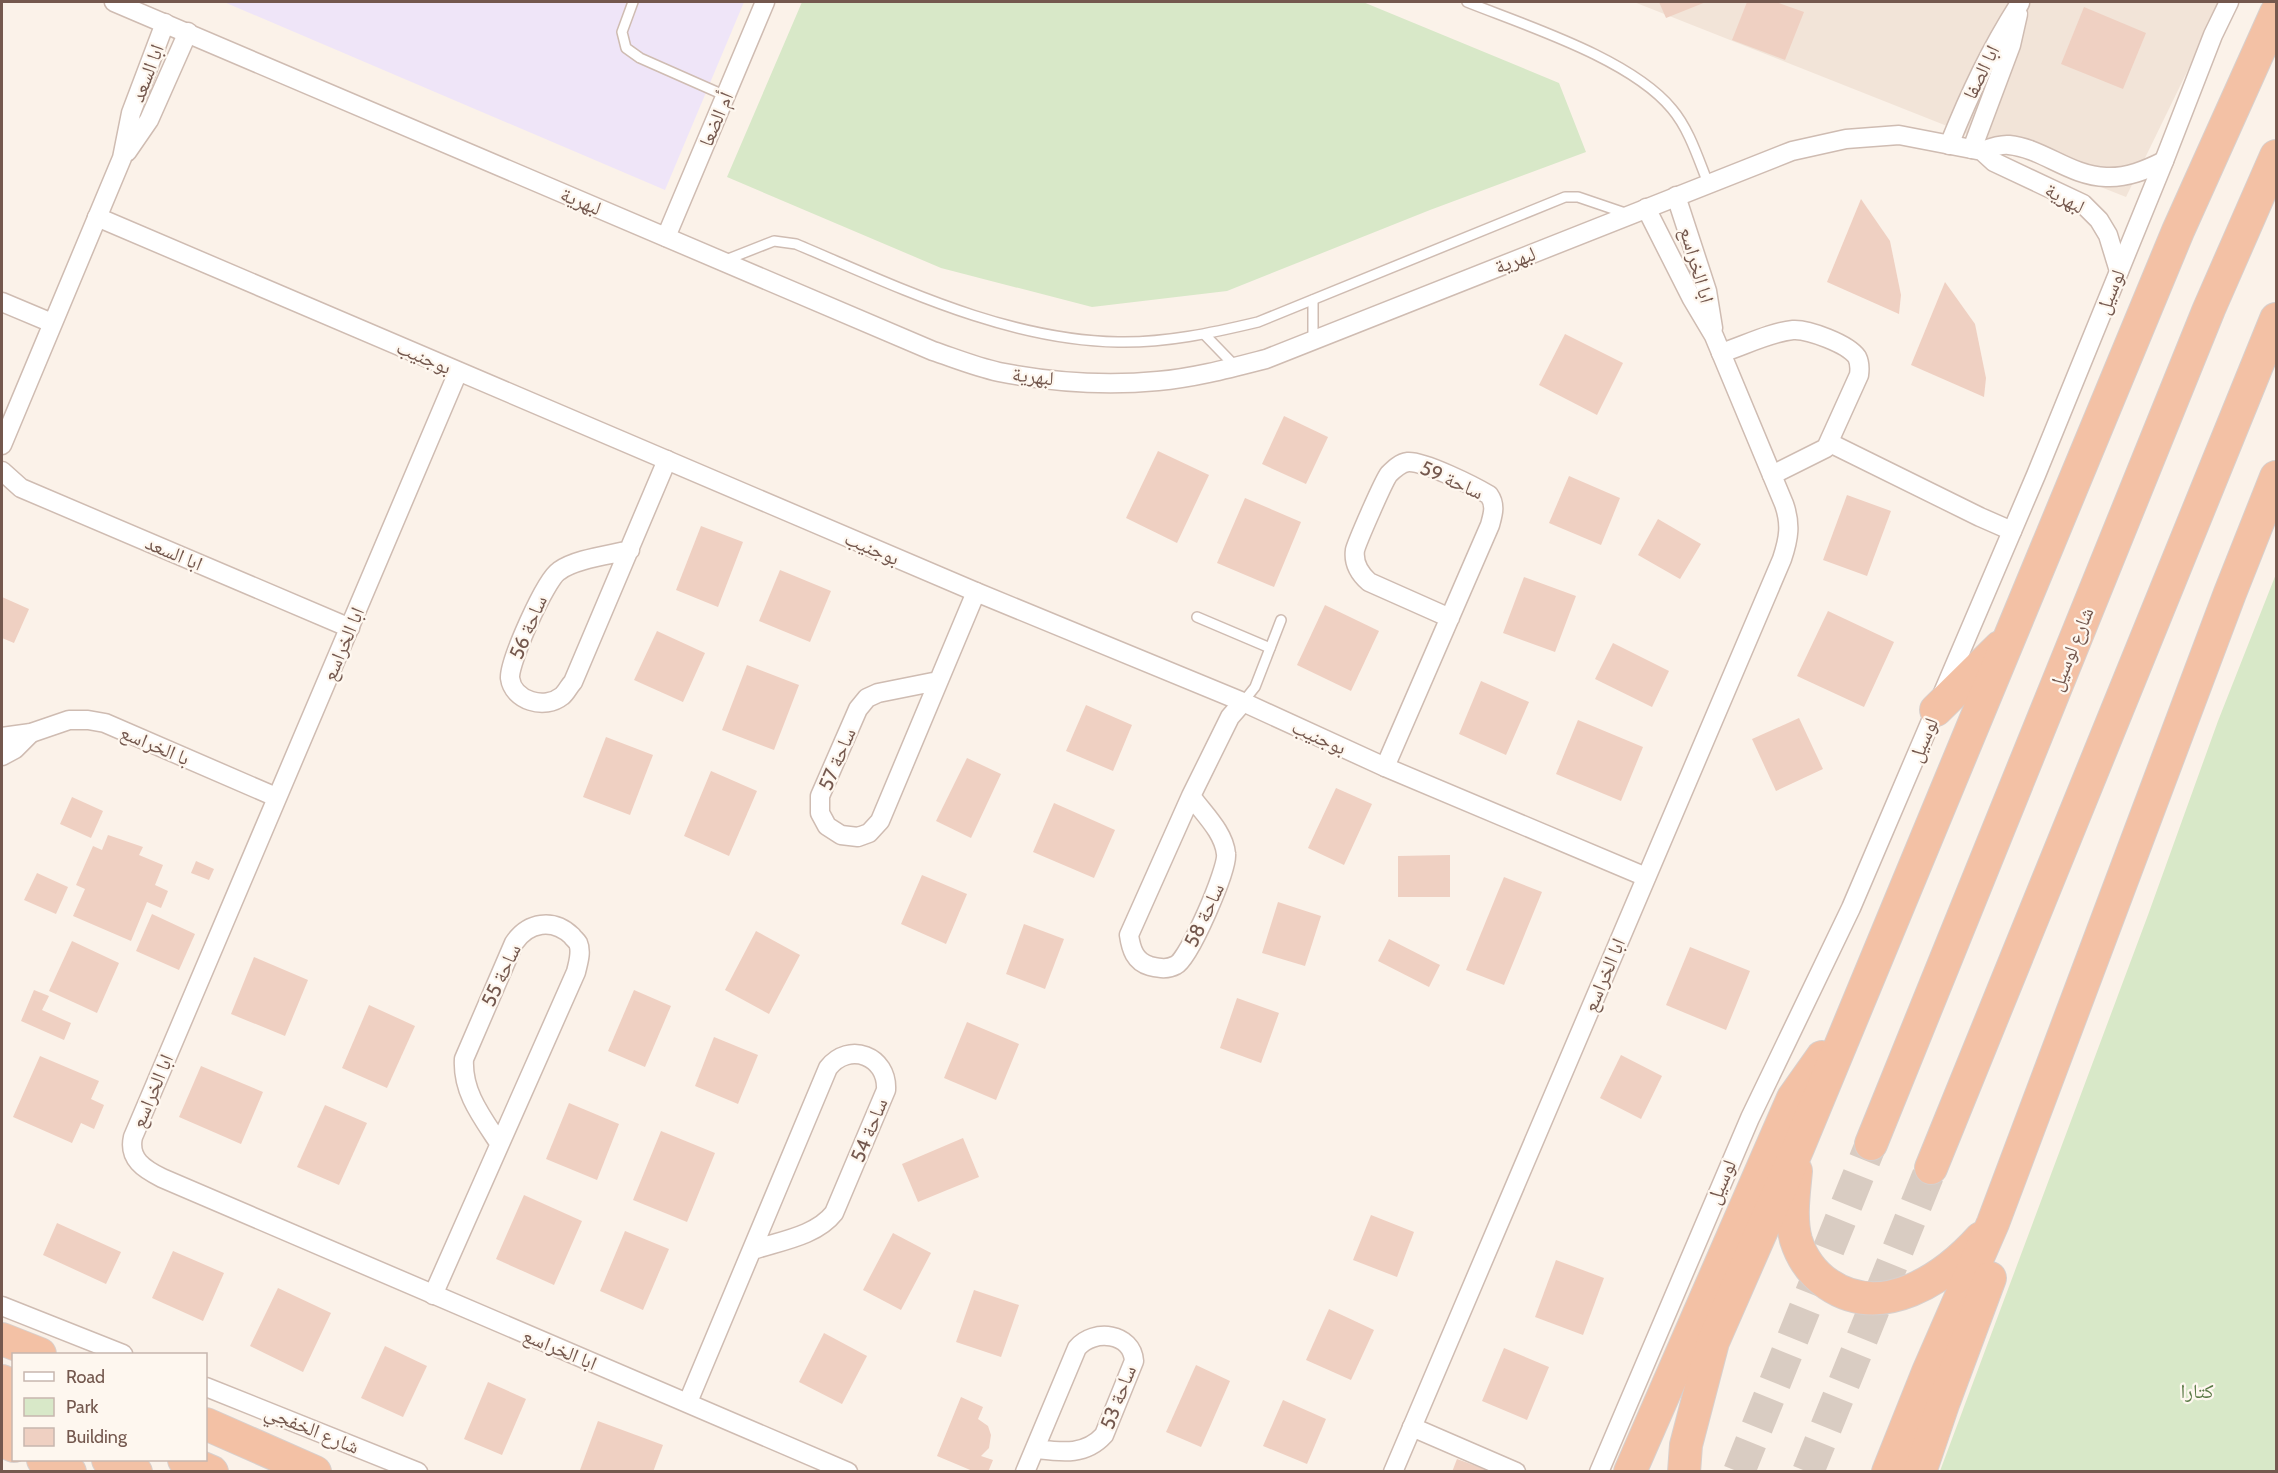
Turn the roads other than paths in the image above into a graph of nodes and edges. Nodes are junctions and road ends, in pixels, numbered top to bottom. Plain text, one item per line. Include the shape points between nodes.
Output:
1 (114, 2) edge
2 (633, 2) edge
3 (765, 2) edge
4 (1467, 2) edge
5 (2021, 2) edge
6 (2229, 2) edge
7 (2277, 13) edge
8 (165, 23) junction
9 (188, 32) junction
10 (726, 96) junction
11 (1949, 144) junction
12 (1977, 150) junction
13 (2277, 156) edge
14 (122, 158) junction
15 (2164, 161) junction
16 (1708, 183) junction
17 (1676, 196) junction
18 (1638, 212) junction
19 (97, 217) junction
20 (666, 237) junction
21 (722, 261) junction
22 (2119, 271) junction
23 (1313, 300) junction
24 (2, 302) edge
25 (2277, 319) edge
26 (52, 323) junction
27 (1205, 335) junction
28 (1714, 336) junction
29 (1313, 339) junction
30 (1721, 353) junction
31 (1236, 367) junction
32 (458, 372) junction
33 (1830, 443) junction
34 (2, 444) edge
35 (667, 460) junction
36 (2, 471) edge
37 (1772, 476) junction
38 (2277, 477) edge
39 (2012, 531) junction
40 (630, 550) junction
41 (976, 592) junction
42 (1197, 617) dead end
43 (1450, 618) junction
44 (1281, 620) dead end
45 (350, 628) junction
46 (2009, 638) junction
47 (1270, 648) junction
48 (938, 681) junction
49 (1243, 702) junction
50 (1936, 710) junction
51 (31, 733) junction
52 (2, 737) edge
53 (2, 756) edge
54 (1385, 767) junction
55 (1191, 796) junction
56 (276, 797) junction
57 (1646, 877) junction
58 (2079, 998) junction
59 (1856, 1010) junction
60 (499, 1143) junction
61 (1871, 1144) tunnel mouth
62 (1798, 1148) junction
63 (1931, 1168) tunnel mouth
64 (1993, 1223) junction
65 (753, 1250) junction
66 (433, 1295) junction
67 (2, 1306) edge
68 (2, 1339) edge
69 (37, 1353) edge
70 (120, 1353) edge
71 (207, 1387) edge
72 (688, 1402) junction
73 (207, 1424) edge
74 (1412, 1427) junction
75 (1036, 1449) junction
76 (46, 1461) edge
77 (110, 1461) edge
78 (186, 1461) edge
79 (70, 1472) edge
80 (136, 1472) edge
81 (212, 1472) edge
82 (315, 1472) edge
83 (418, 1472) edge
84 (849, 1472) edge
85 (1025, 1472) edge
86 (1392, 1472) edge
87 (1516, 1472) edge
88 (1599, 1472) edge
89 (1630, 1472) edge
90 (1684, 1472) edge
91 (1888, 1472) edge
92 (1920, 1472) edge

1 - 8 street, لبهرية
2 - 10 lane via 622,32 626,48
3 - 10 street, أم الضعا
4 - 16 lane via 1615,64 1647,86 1672,109 1690,139
5 - 11 street, ابا الصفا via 1976,79
5 - 12 street, ابا الصفا
6 - 15 street, لوسيل
7 - 46 highway via 2178,231
8 - 9 street, لبهرية
8 - 14 street, ابا السعد via 131,114
9 - 14 street, ابا السعد via 149,120
9 - 20 street, لبهرية
10 - 20 street, أم الضعا
11 - 12 street, لبهرية
11 - 16 street, لبهرية via 1899,135 1846,139 1792,151
12 - 15 street, لبهرية via 2009,145 2079,173 2106,177 2142,172
12 - 22 street, لبهرية via 2083,204 2108,235
13 - 61 highway, شارع لوسيل via 2210,309
14 - 19 street, ابا السعد
15 - 22 street, لوسيل
16 - 17 street, لبهرية
17 - 18 street, لبهرية
17 - 28 street, ابا الخراسع via 1707,291
18 - 23 lane via 1565,197
18 - 28 street, ابا الخراسع
18 - 29 street, لبهرية
19 - 26 street, ابا السعد
19 - 32 street, بوجنيب
20 - 21 street, لبهرية
21 - 27 lane via 774,241 796,244 959,310 1022,329 1067,339 1118,342
21 - 31 street, لبهرية via 933,351 996,371 1098,383 1159,381
22 - 39 street, لوسيل
23 - 27 lane via 1258,322
23 - 29 lane
24 - 26 street
25 - 63 highway
26 - 34 street, ابا السعد
27 - 31 lane
28 - 30 street, ابا الخراسع
29 - 31 street, لبهرية
30 - 33 street via 1792,330 1812,333 1852,351 1858,358 1859,375
30 - 37 street, ابا الخراسع
32 - 35 street, بوجنيب
32 - 45 street, ابا الخراسع
33 - 37 street via 1820,453
33 - 39 street
35 - 40 street, ساحة 56
35 - 41 street, بوجنيب
36 - 45 street, ابا السعد via 21,488
37 - 57 street, ابا الخراسع via 1788,516 1789,538
38 - 58 highway
39 - 50 street, لوسيل
40 - 40 street, ساحة 56 via 566,567 547,584 512,662 510,679 515,690 529,702 546,703 561,697 573,682
41 - 48 street, ساحة 57
41 - 49 street, بوجنيب
42 - 47 lane
43 - 43 street, ساحة 59 via 1369,582 1356,564 1355,549 1388,476 1407,462 1477,488 1492,500 1490,525
43 - 54 street, ساحة 59
44 - 47 lane
45 - 56 street, ابا الخراسع
46 - 50 highway
46 - 59 highway
47 - 49 lane via 1255,687
48 - 48 street, ساحة 57 via 878,693 858,709 820,796 820,813 827,826 841,835 858,837 869,833 880,821
49 - 54 street, بوجنيب
49 - 55 street, ساحة 58 via 1230,717
50 - 88 street, لوسيل via 1851,908 1745,1128
51 - 52 street, با الخراسع
51 - 53 street, با الخراسع
51 - 56 street, با الخراسع via 69,720 105,723
54 - 57 street, بوجنيب
55 - 55 street, ساحة 58 via 1221,837 1226,853 1225,870 1188,952 1178,965 1162,969 1144,964 1131,951 1129,935
56 - 66 street, ابا الخراسع via 133,1137 133,1153 146,1170 162,1178
57 - 74 street, ابا الخراسع
58 - 64 highway
58 - 92 highway via 2060,1089
59 - 62 highway
59 - 89 highway via 1793,1098
60 - 60 street, ساحة 55 via 472,1101 463,1074 464,1059 521,932 550,924 565,930 578,942 576,972
60 - 66 street, ساحة 55
62 - 64 highway via 1793,1208 1796,1238 1811,1271 1848,1295 1888,1297 1926,1283 1969,1251
62 - 90 highway via 1713,1342 1686,1445
64 - 91 highway
65 - 65 street, ساحة 54 via 818,1228 834,1213 886,1090 885,1074 875,1061 849,1054 828,1068
65 - 72 street, ساحة 54
66 - 72 street, ابا الخراسع
67 - 70 street
68 - 69 highway
71 - 83 street, شارع الخفجي
72 - 84 street, ابا الخراسع
73 - 82 highway
74 - 86 street, ابا الخراسع
74 - 87 street
75 - 75 street, ساحة 53 via 1082,1450 1104,1435 1134,1361 1127,1345 1105,1335 1083,1341
75 - 85 street, ساحة 53
76 - 79 highway
77 - 80 highway
78 - 81 highway

